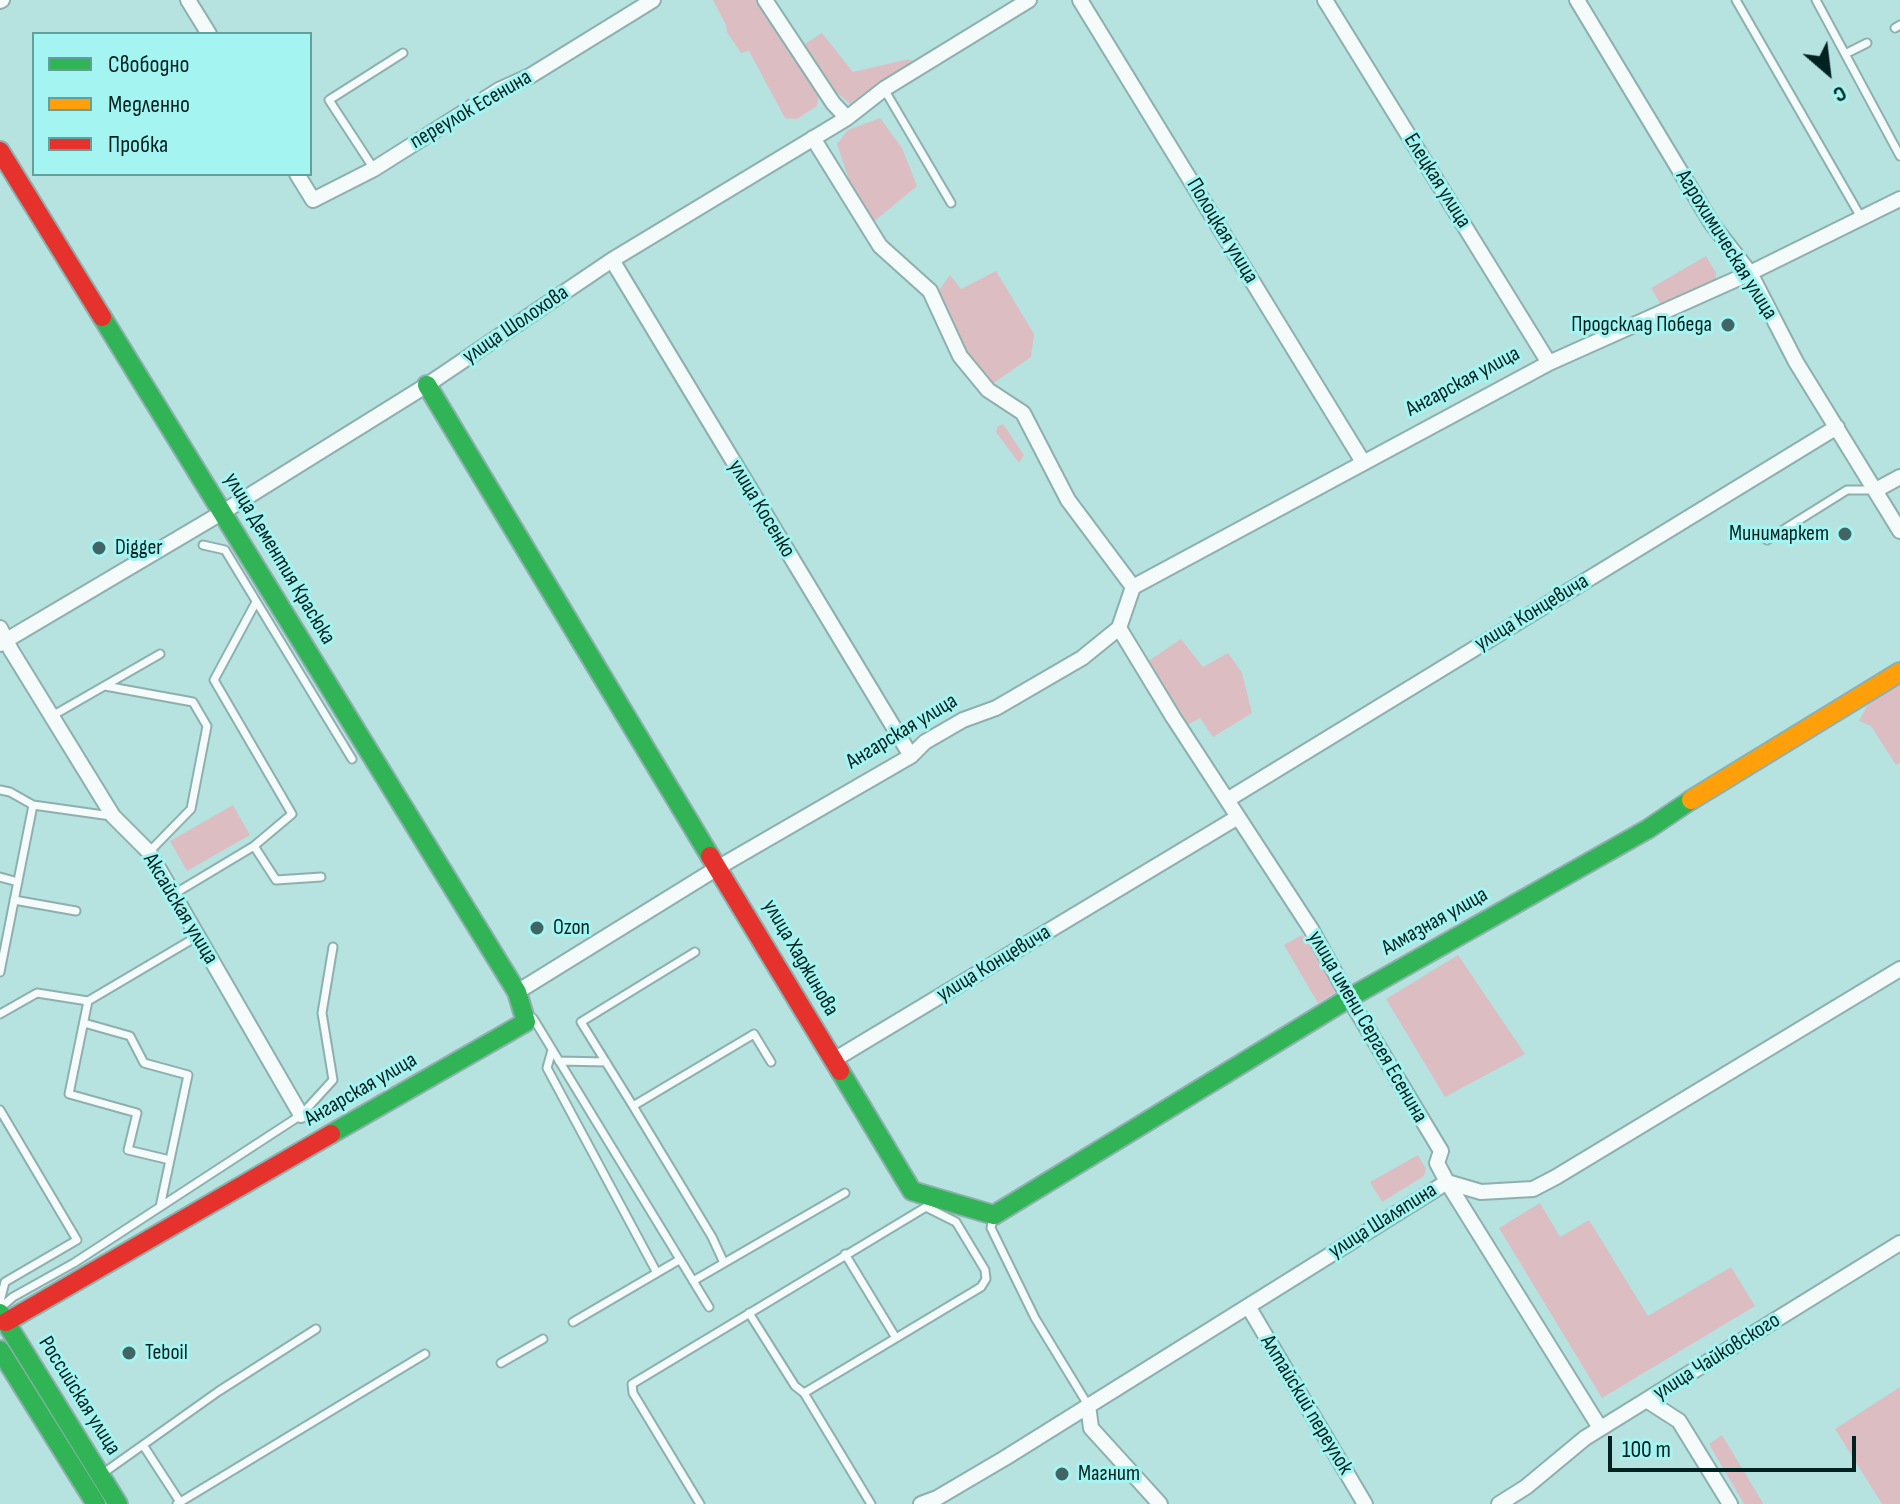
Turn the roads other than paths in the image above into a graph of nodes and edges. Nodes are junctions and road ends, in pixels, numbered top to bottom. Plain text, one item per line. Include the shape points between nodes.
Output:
1 (188, 0) edge
2 (653, 0) edge
3 (765, 0) edge
4 (1029, 0) edge
5 (1080, 0) edge
6 (1325, 0) edge
7 (1577, 0) edge
8 (1736, 0) edge
9 (1816, 0) edge
10 (208, 32) edge
11 (1867, 43) dead end
12 (403, 53) dead end
13 (1845, 54) junction
14 (884, 89) junction
15 (847, 118) junction
16 (813, 138) junction
17 (0, 151) edge
18 (1900, 156) edge
19 (374, 169) junction
20 (298, 176) edge
21 (1900, 199) edge
22 (951, 203) dead end
23 (1862, 219) junction
24 (612, 260) junction
25 (1750, 273) junction
26 (1549, 363) junction
27 (427, 385) junction
28 (1837, 427) junction
29 (1363, 462) junction
30 (1900, 477) edge
31 (1876, 490) junction
32 (223, 512) junction
33 (1900, 531) edge
34 (1767, 540) dead end
35 (203, 545) dead end
36 (1133, 587) junction
37 (256, 602) junction
38 (1119, 628) junction
39 (2, 637) edge
40 (160, 654) dead end
41 (1900, 672) edge
42 (105, 686) junction
43 (52, 716) junction
44 (911, 756) junction
45 (352, 759) dead end
46 (0, 790) edge
47 (1227, 800) junction
48 (33, 805) junction
49 (113, 816) junction
50 (1238, 817) junction
51 (254, 846) junction
52 (149, 852) junction
53 (719, 867) junction
54 (0, 877) edge
55 (321, 877) dead end
56 (18, 882) junction
57 (174, 894) junction
58 (14, 900) junction
59 (76, 911) dead end
60 (198, 936) junction
61 (333, 947) dead end
62 (695, 952) dead end
63 (1900, 969) edge
64 (0, 972) edge
65 (517, 992) junction
66 (1349, 998) junction
67 (88, 1001) junction
68 (0, 1014) edge
69 (84, 1023) junction
70 (552, 1050) junction
71 (559, 1061) junction
72 (832, 1061) junction
73 (606, 1062) junction
74 (771, 1062) dead end
75 (633, 1106) junction
76 (0, 1110) edge
77 (301, 1115) junction
78 (170, 1160) junction
79 (1447, 1182) junction
80 (845, 1193) dead end
81 (160, 1207) junction
82 (994, 1215) junction
83 (1900, 1243) edge
84 (845, 1254) junction
85 (679, 1260) junction
86 (724, 1263) junction
87 (657, 1273) junction
88 (693, 1281) junction
89 (0, 1301) edge
90 (1248, 1306) junction
91 (709, 1307) dead end
92 (749, 1313) junction
93 (2, 1315) edge
94 (573, 1322) dead end
95 (316, 1329) dead end
96 (896, 1338) junction
97 (543, 1339) dead end
98 (0, 1350) edge
99 (425, 1354) dead end
100 (501, 1363) dead end
101 (804, 1393) junction
102 (1648, 1401) junction
103 (1088, 1405) junction
104 (1603, 1427) junction
105 (143, 1445) junction
106 (100, 1476) junction
107 (178, 1503) edge
108 (96, 1504) edge
109 (118, 1504) edge
110 (700, 1504) edge
111 (871, 1504) edge
112 (921, 1504) edge
113 (1160, 1504) edge
114 (1365, 1504) edge
115 (1499, 1504) edge
116 (1730, 1504) edge

1 - 10 street
2 - 19 street, переулок Есенина
3 - 15 street
4 - 14 street, улица Шолохова
5 - 29 street, Полоцкая улица
6 - 26 street, Елецкая улица
7 - 25 street, Агрохимическая улица via 1712,224
8 - 23 lane
9 - 13 lane
11 - 13 lane
12 - 19 lane via 329,100
13 - 18 lane
14 - 15 street, улица Шолохова
14 - 22 lane
15 - 16 street, улица Шолохова
16 - 24 street, улица Шолохова
16 - 36 street via 880,246 930,291 960,356 988,390 1023,413 1068,500
17 - 32 street, улица Дементия Красюка
19 - 20 street, переулок Есенина via 313,200
21 - 23 street, Ангарская улица
23 - 25 street, Ангарская улица
24 - 27 street, улица Шолохова
24 - 44 street, улица Косенко
25 - 26 street, Ангарская улица
25 - 28 street, Агрохимическая улица
26 - 29 street, Ангарская улица
27 - 32 street, улица Шолохова
27 - 53 street, улица Хаджинова
28 - 31 street, Агрохимическая улица
28 - 47 street, улица Концевича
29 - 36 street, Ангарская улица
30 - 31 street
31 - 33 street, Агрохимическая улица
31 - 34 lane via 1847,490
32 - 39 street, улица Шолохова
32 - 65 street, улица Дементия Красюка
35 - 37 lane via 225,550
36 - 38 street
37 - 45 lane
37 - 51 lane via 214,680 292,814
38 - 44 street, Ангарская улица via 1082,658 925,742
38 - 47 street, улица имени Сергея Есенина
39 - 43 street, Аксайская улица
40 - 42 lane
41 - 66 street, Алмазная улица via 1648,829
42 - 43 lane
42 - 52 lane via 193,702 207,726 191,809
43 - 49 street, Аксайская улица
44 - 53 street, Ангарская улица
46 - 48 lane
47 - 50 street, улица имени Сергея Есенина
48 - 49 lane
48 - 56 lane
49 - 52 street, Аксайская улица
50 - 66 street, улица имени Сергея Есенина
50 - 72 street, улица Концевича
51 - 55 lane via 276,880
51 - 57 lane
52 - 57 street, Аксайская улица
53 - 65 street, Ангарская улица
53 - 72 street, улица Хаджинова
54 - 56 lane
56 - 58 lane
57 - 60 street, Аксайская улица
58 - 59 lane
58 - 64 lane
60 - 67 lane
60 - 77 street, Аксайская улица
61 - 77 lane via 322,1013 333,1080
62 - 73 lane via 581,1022
63 - 79 street, улица Шаляпина via 1533,1189 1481,1192
65 - 70 lane
65 - 93 street, Ангарская улица via 526,1022
66 - 79 street, улица имени Сергея Есенина via 1441,1151 1437,1163
66 - 82 street, Алмазная улица
67 - 68 lane via 37,993
67 - 69 lane
69 - 78 lane via 130,1036 144,1063 188,1075
69 - 78 lane via 69,1094 137,1113 128,1150
70 - 71 lane
70 - 87 lane via 547,1068
71 - 73 lane
71 - 85 lane
72 - 82 street, улица Хаджинова via 912,1191
73 - 75 lane
74 - 75 lane via 754,1034
75 - 86 lane
76 - 89 lane via 77,1240 5,1282
77 - 81 lane
78 - 81 lane
79 - 90 street, улица Шаляпина
79 - 104 street, улица имени Сергея Есенина
80 - 86 lane
81 - 93 lane via 13,1297
82 - 103 lane via 991,1228 1028,1305
83 - 102 street, улица Чайковского
84 - 92 lane
84 - 96 lane
84 - 96 lane via 926,1207 956,1222 986,1279
85 - 87 lane
85 - 88 lane
86 - 88 lane
87 - 94 lane
88 - 91 lane
90 - 103 street, улица Шаляпина
90 - 114 street, Алтайский переулок
92 - 101 lane
92 - 110 lane via 632,1384
93 - 106 street, Российская улица
95 - 105 lane
96 - 101 lane
97 - 100 lane
98 - 108 street, Российская улица
99 - 107 lane
101 - 111 lane
102 - 104 street, улица Чайковского
102 - 116 street via 1679,1421
103 - 112 street, улица Шаляпина
103 - 113 street via 1091,1428
104 - 115 street, улица Чайковского
105 - 106 lane
105 - 107 lane
106 - 109 street, Российская улица

